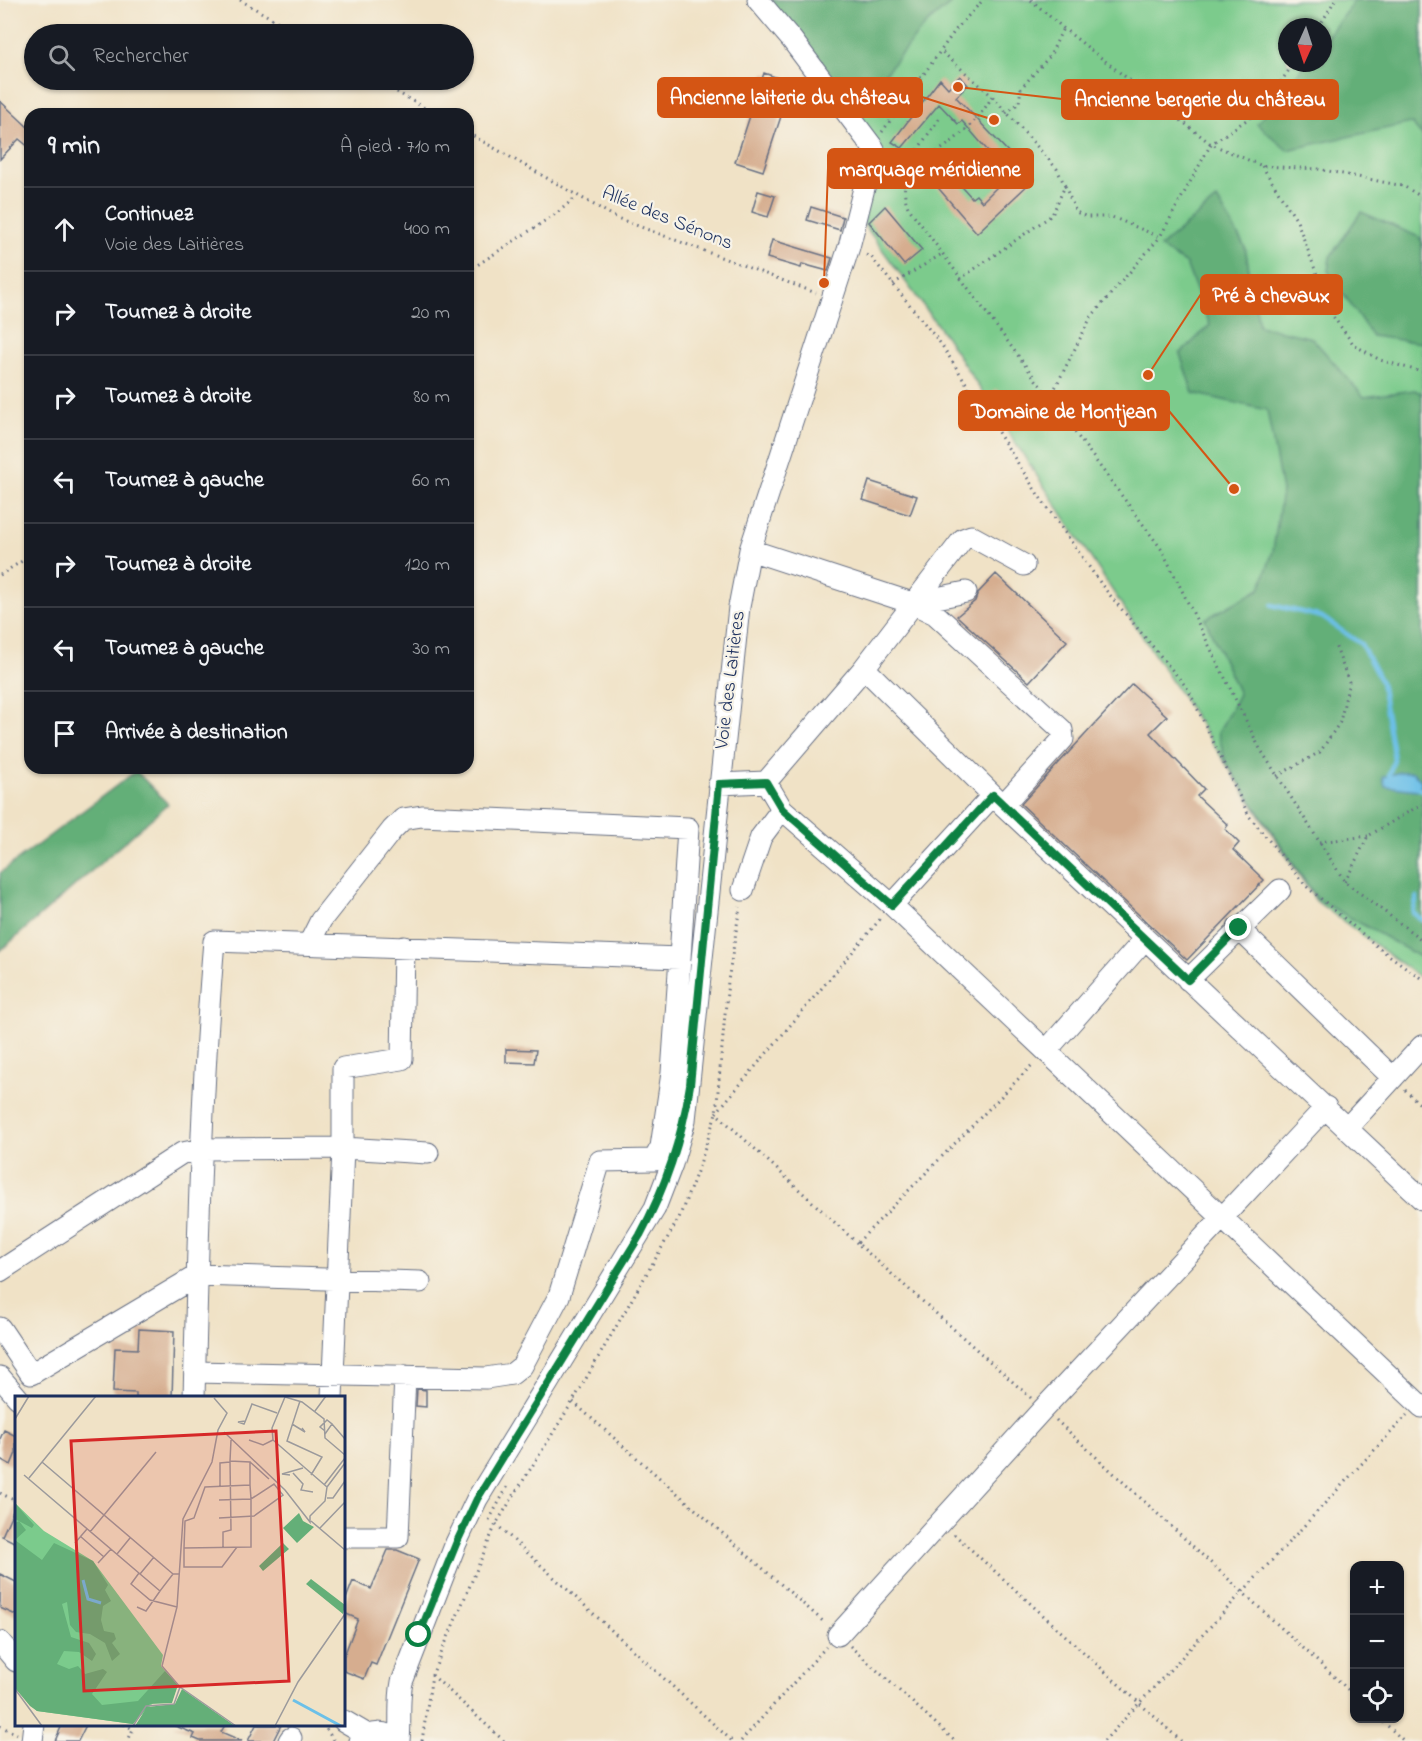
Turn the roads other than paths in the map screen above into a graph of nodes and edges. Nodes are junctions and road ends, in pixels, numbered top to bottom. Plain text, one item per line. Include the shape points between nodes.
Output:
1 (758, 0) edge
2 (750, 550) junction
3 (1024, 565) dead end
4 (966, 592) dead end
5 (912, 603) junction
6 (864, 668) junction
7 (766, 782) junction
8 (719, 784) junction
9 (998, 800) junction
10 (782, 809) junction
11 (743, 890) dead end
12 (1280, 890) dead end
13 (892, 905) junction
14 (1239, 928) junction
15 (1145, 939) junction
16 (309, 944) junction
17 (404, 947) junction
18 (680, 958) junction
19 (1188, 980) junction
20 (1422, 1046) edge
21 (1046, 1051) junction
22 (1393, 1078) junction
23 (1326, 1107) junction
24 (1347, 1128) junction
25 (343, 1148) junction
26 (202, 1149) junction
27 (428, 1153) dead end
28 (1422, 1199) edge
29 (1222, 1220) junction
30 (0, 1271) edge
31 (198, 1275) junction
32 (337, 1278) junction
33 (420, 1282) dead end
34 (0, 1328) edge
35 (195, 1372) junction
36 (333, 1374) junction
37 (405, 1376) junction
38 (0, 1377) edge
39 (16, 1396) edge
40 (194, 1396) edge
41 (332, 1396) edge
42 (1420, 1406) edge
43 (345, 1537) edge
44 (838, 1635) road end
45 (0, 1642) edge
46 (15, 1661) edge
47 (398, 1703) junction
48 (345, 1721) edge
49 (34, 1726) edge
50 (341, 1726) edge
51 (363, 1737) edge
52 (32, 1741) edge
53 (398, 1741) edge

1 - 2 street, Voie des Laitières via 873,147 849,247
2 - 5 street
2 - 8 street, Voie des Laitières via 733,647
3 - 5 street via 971,537 963,539
4 - 5 street
5 - 6 street
5 - 9 street via 935,614 1062,730 1063,739
6 - 7 street
6 - 9 street
7 - 8 street
7 - 10 street
8 - 47 street, Voie des Laitières via 690,1085 672,1164 640,1235 477,1499 419,1635
9 - 13 street
9 - 15 street
10 - 11 street via 761,837
10 - 13 street
12 - 14 street
13 - 21 street
14 - 19 street
14 - 22 street
15 - 19 street
15 - 21 street
16 - 17 street
16 - 18 street via 321,920 392,830 403,819 422,816 688,828
16 - 26 street via 214,941
17 - 18 street
17 - 25 street via 402,1059 343,1068
18 - 37 street via 672,1073 661,1147 654,1160 600,1161 559,1296 522,1366 512,1374 486,1378
19 - 23 street
20 - 22 street
21 - 29 street
22 - 24 street
23 - 24 street
23 - 29 street
24 - 28 street
25 - 26 street
25 - 27 street
25 - 32 street
26 - 30 street via 182,1153
26 - 31 street
29 - 42 street
29 - 44 street
31 - 32 street
31 - 34 street via 31,1374
31 - 35 street
32 - 33 street
32 - 36 street
35 - 36 street
35 - 40 street
36 - 37 street
36 - 41 street
37 - 43 street via 398,1537
38 - 39 street
45 - 46 street
47 - 51 street, Voie des Laitières
47 - 53 street, Voie des Laitières
48 - 51 street
49 - 52 street
50 - 51 street
51 - 53 street via 385,1733

